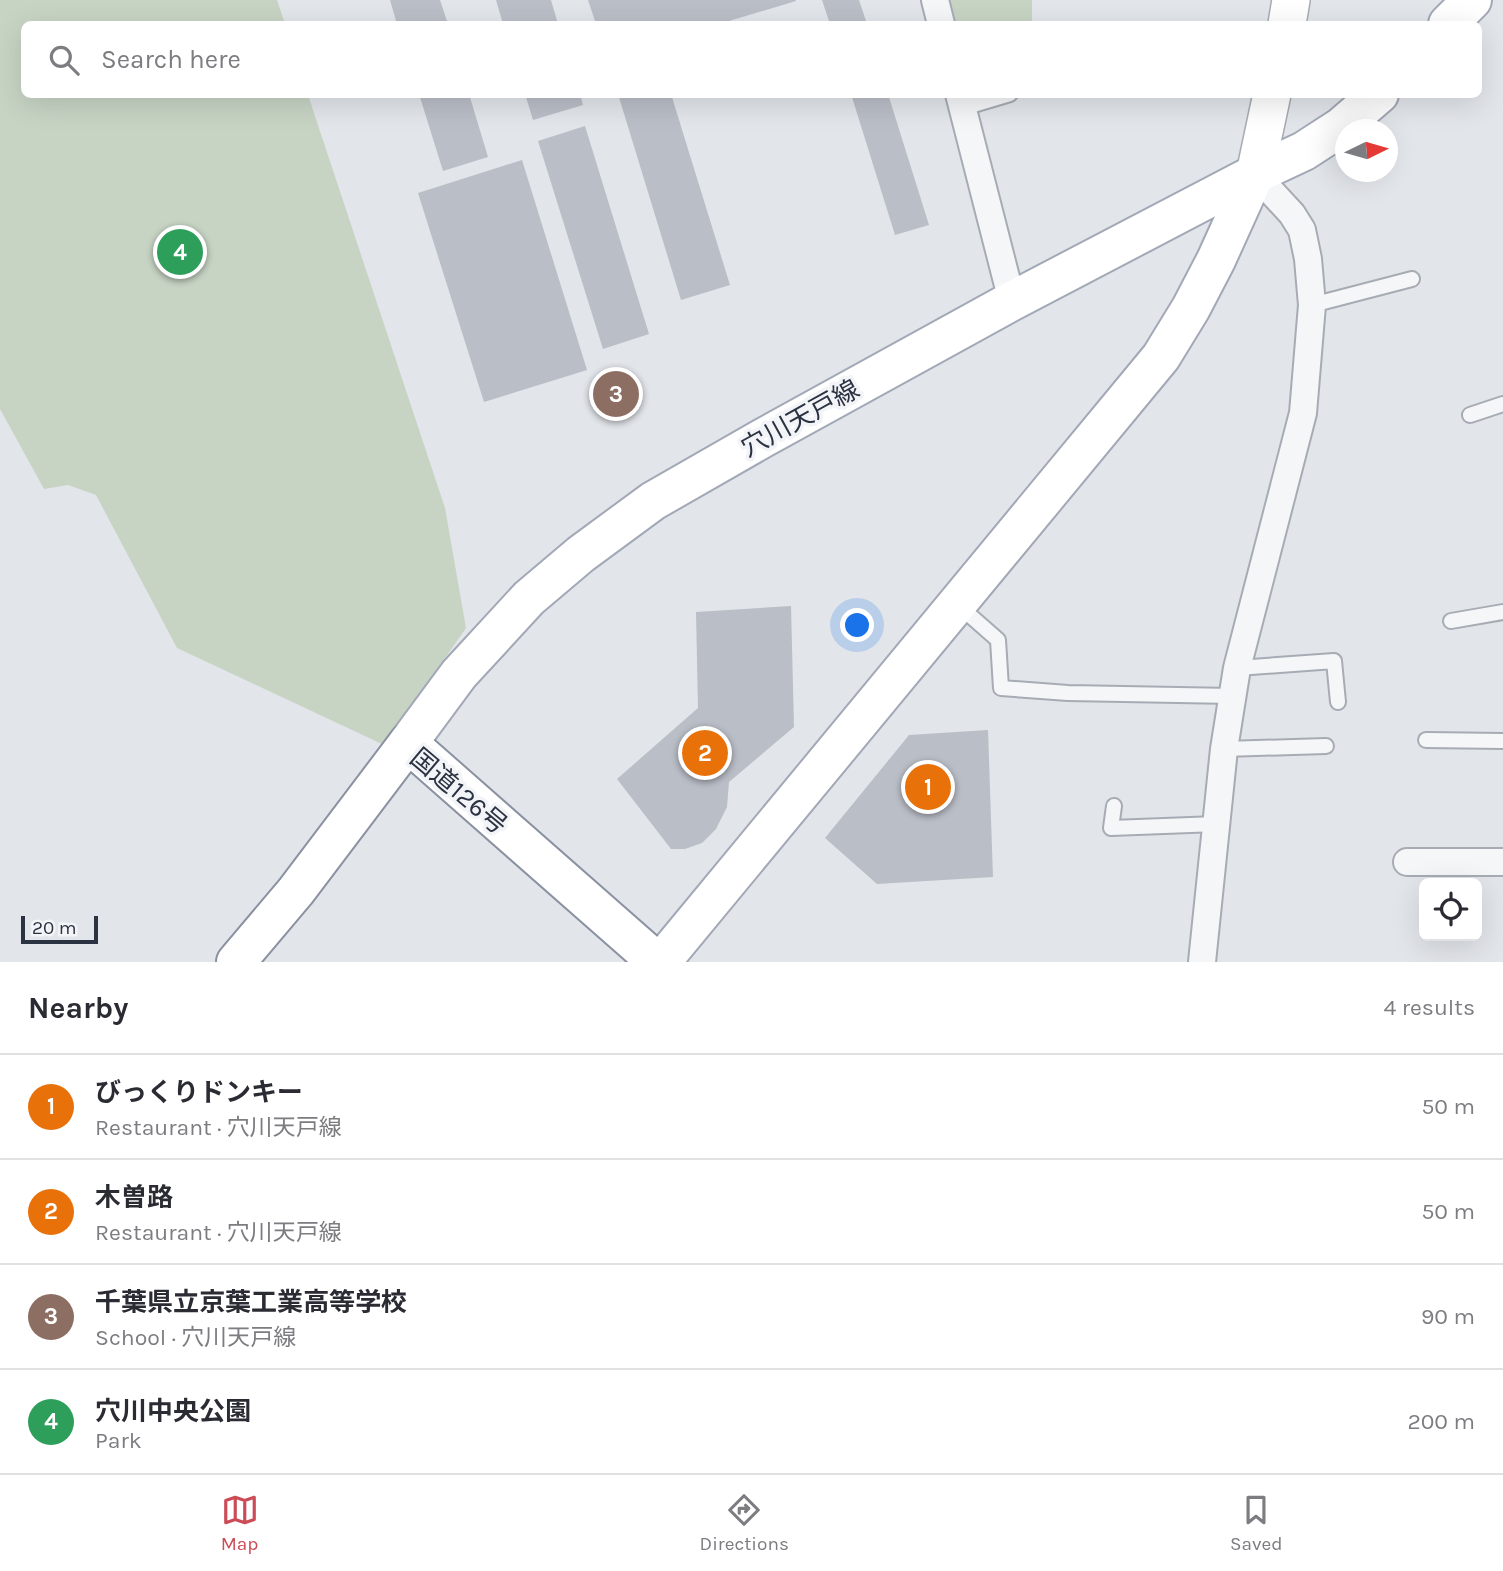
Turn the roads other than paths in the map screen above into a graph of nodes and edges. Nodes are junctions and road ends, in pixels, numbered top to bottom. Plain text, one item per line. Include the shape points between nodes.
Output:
1 (935, 0) edge
2 (1291, 0) edge
3 (1472, 0) edge
4 (940, 21) edge
5 (1288, 21) edge
6 (1451, 21) edge
7 (982, 98) edge
8 (1271, 98) edge
9 (1374, 98) edge
10 (961, 101) edge
11 (1255, 174) junction
12 (1412, 279) dead end
13 (1012, 301) junction
14 (1312, 305) junction
15 (1503, 404) edge
16 (1470, 415) dead end
17 (957, 604) junction
18 (1503, 612) edge
19 (1451, 621) dead end
20 (1237, 668) junction
21 (1233, 696) junction
22 (1338, 702) dead end
23 (1426, 740) dead end
24 (1503, 741) edge
25 (408, 743) junction
26 (1326, 746) dead end
27 (1224, 749) junction
28 (1114, 806) dead end
29 (1217, 824) junction
30 (1407, 862) dead end
31 (1503, 862) edge
32 (236, 962) edge
33 (659, 962) edge
34 (1202, 962) edge

1 - 4 street
2 - 5 main road
3 - 6 main road
7 - 10 lane
8 - 11 main road
9 - 11 main road, 穴川天戸線 via 1304,151
10 - 13 street
11 - 13 main road, 穴川天戸線
11 - 14 street via 1302,230
11 - 17 main road via 1216,260 1161,357
12 - 14 lane
13 - 25 main road, 穴川天戸線 via 642,509 529,598 459,674
14 - 20 street via 1303,413
15 - 16 lane
17 - 21 lane via 998,640 1001,688
17 - 33 main road
18 - 19 lane
20 - 21 street
20 - 22 lane via 1334,661
21 - 27 street
23 - 24 lane
25 - 32 main road, 国道126号
25 - 33 main road, 国道126号
26 - 27 lane
27 - 29 street
28 - 29 lane via 1111,828
29 - 34 street
30 - 31 street

